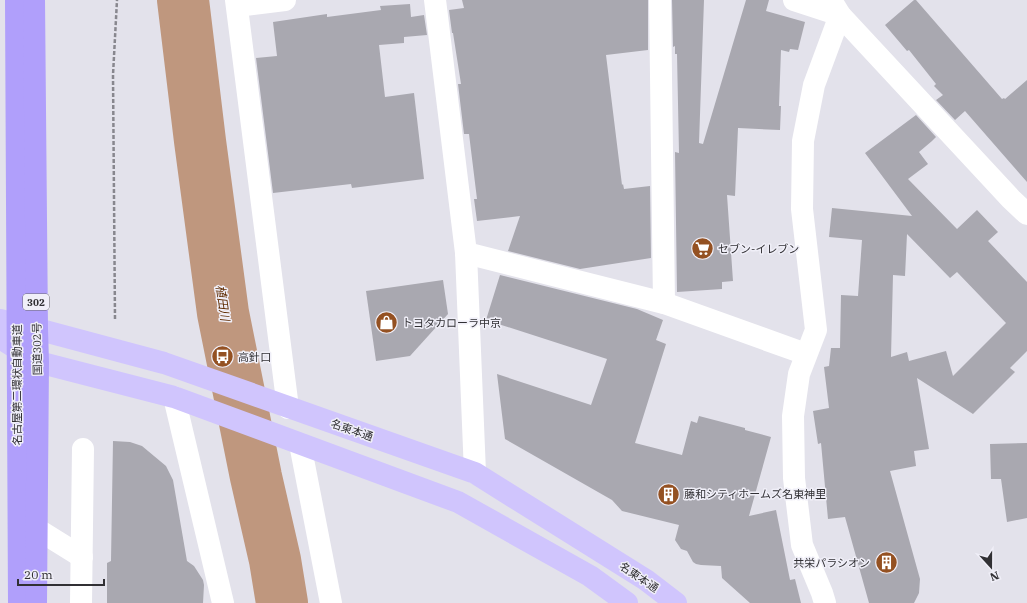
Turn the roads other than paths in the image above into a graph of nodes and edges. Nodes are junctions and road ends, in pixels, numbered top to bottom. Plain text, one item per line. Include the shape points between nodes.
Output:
1 (16, 0) edge
2 (34, 0) edge
3 (285, 0) edge
4 (435, 0) edge
5 (660, 0) edge
6 (794, 0) edge
7 (236, 3) edge
8 (836, 8) edge
9 (1027, 214) edge
10 (466, 252) junction
11 (664, 303) junction
12 (0, 320) edge
13 (36, 329) junction
14 (0, 338) edge
15 (806, 354) junction
16 (38, 362) junction
17 (174, 397) junction
18 (288, 408) junction
19 (300, 444) junction
20 (83, 449) dead end
21 (475, 473) junction
22 (37, 529) junction
23 (82, 557) junction
24 (19, 603) edge
25 (36, 603) edge
26 (82, 603) edge
27 (223, 603) edge
28 (331, 603) edge
29 (627, 603) edge
30 (676, 603) edge
31 (825, 603) edge

1 - 24 highway, 名古屋第二環状自動車道
2 - 13 highway, 国道302号 / 302
3 - 7 street
4 - 10 street
5 - 11 street
6 - 8 street
7 - 18 street
8 - 9 street
8 - 15 street via 814,85 803,141 802,209 816,330
10 - 11 street
10 - 21 street
11 - 15 street
12 - 13 main road, 名東本通
13 - 16 highway, 国道302号 / 302
13 - 18 main road, 名東本通 via 164,363
14 - 16 main road
15 - 31 street via 799,374 793,416 794,478 802,545
16 - 17 main road
16 - 22 highway, 国道302号 / 302
17 - 19 main road
17 - 27 street
18 - 21 main road, 名東本通
19 - 28 street
19 - 29 main road via 458,502 590,576
20 - 23 street
21 - 30 main road, 名東本通 via 646,580
22 - 23 street
22 - 25 highway, 国道302号 / 302
23 - 26 street

